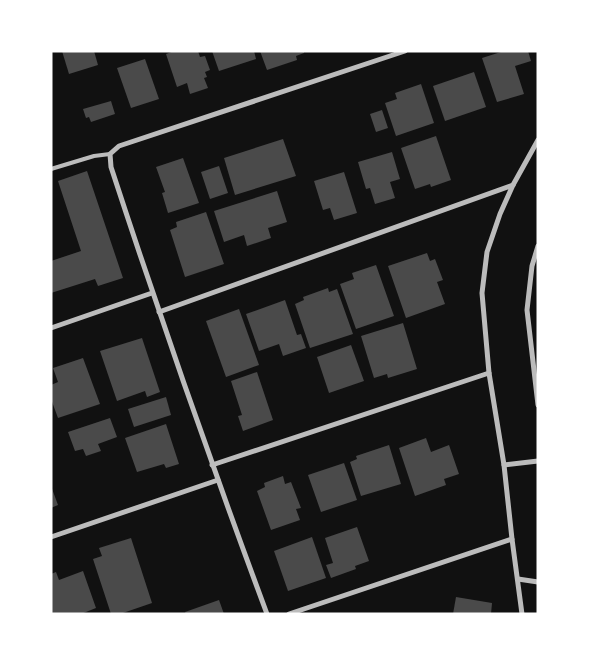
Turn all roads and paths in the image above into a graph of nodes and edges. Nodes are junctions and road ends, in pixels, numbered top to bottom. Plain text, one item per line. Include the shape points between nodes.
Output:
1 (405, 51) edge
2 (538, 140) edge
3 (110, 154) junction
4 (51, 169) edge
5 (513, 185) junction
6 (538, 246) edge
7 (152, 294) junction
8 (159, 312) junction
9 (51, 328) edge
10 (490, 374) junction
11 (538, 405) edge
12 (538, 461) edge
13 (212, 465) junction
14 (504, 465) junction
15 (218, 480) junction
16 (51, 537) edge
17 (512, 539) junction
18 (518, 578) junction
19 (538, 582) edge
20 (267, 614) edge
21 (289, 614) edge
22 (522, 614) edge

1 - 3 street via 119,146
2 - 5 street
3 - 4 lane
3 - 7 street via 110,167
5 - 8 street
5 - 10 street via 487,252 483,284
6 - 11 street via 532,266 527,310
7 - 8 street
7 - 9 street
8 - 13 street
10 - 13 street
10 - 14 street
12 - 14 street
13 - 15 street
14 - 17 street
15 - 16 street
15 - 20 street
17 - 18 street
17 - 21 street
18 - 19 street
18 - 22 street

